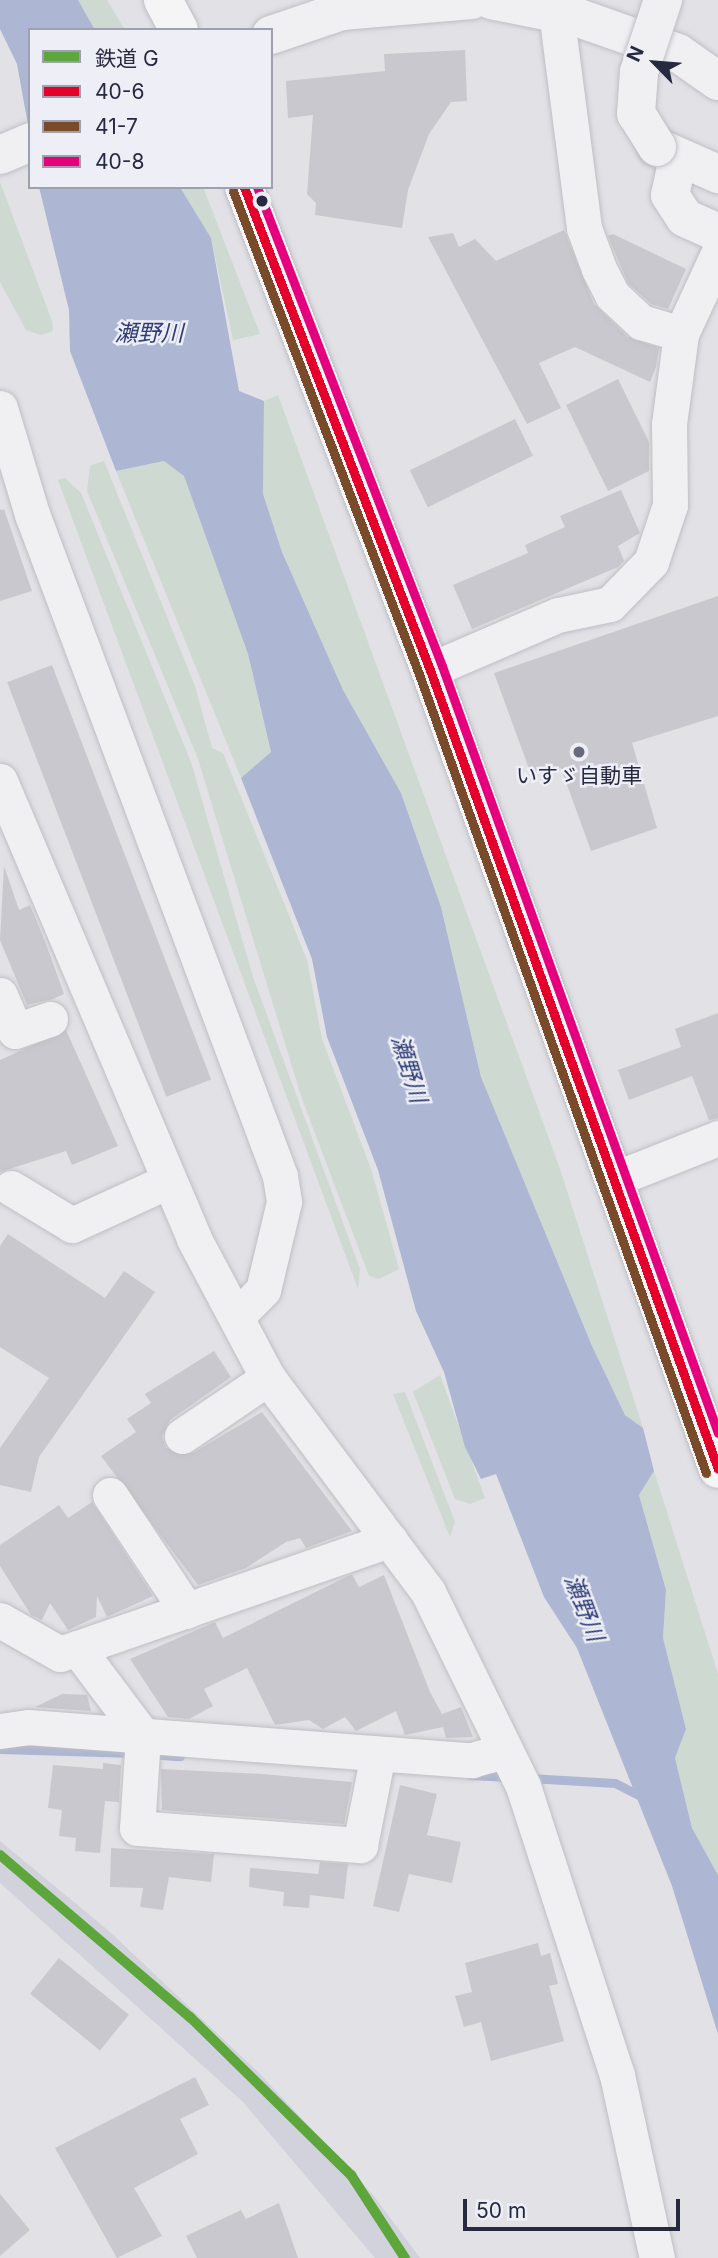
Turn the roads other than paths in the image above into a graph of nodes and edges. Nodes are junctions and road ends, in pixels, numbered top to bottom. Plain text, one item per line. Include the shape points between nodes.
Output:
1 (163, 0) edge
2 (472, 0) edge
3 (491, 0) edge
4 (663, 0) edge
5 (556, 12) junction
6 (178, 28) edge
7 (273, 34) edge
8 (718, 80) edge
9 (28, 143) edge
10 (667, 153) junction
11 (0, 155) edge
12 (718, 174) edge
13 (245, 189) edge
14 (718, 233) edge
15 (718, 254) edge
16 (681, 334) junction
17 (0, 408) edge
18 (430, 670) junction
19 (0, 781) edge
20 (0, 995) edge
21 (50, 1019) dead end
22 (718, 1138) edge
23 (617, 1178) junction
24 (168, 1181) junction
25 (11, 1188) dead end
26 (239, 1314) junction
27 (268, 1378) junction
28 (183, 1436) dead end
29 (718, 1469) edge
30 (110, 1495) dead end
31 (390, 1540) junction
32 (187, 1611) junction
33 (0, 1620) edge
34 (77, 1648) junction
35 (0, 1731) edge
36 (142, 1750) junction
37 (511, 1765) junction
38 (375, 1769) junction
39 (657, 2258) edge

1 - 6 highway
2 - 7 street via 342,11
3 - 5 street
4 - 10 street, bridge via 639,72 636,114
5 - 8 street via 678,53
5 - 16 street via 584,228 598,269 612,295 641,322
9 - 11 street
10 - 12 street
10 - 14 street via 670,195 685,218
13 - 18 highway
15 - 16 street
16 - 18 street via 669,424 670,505 650,562 610,604 558,615
17 - 26 street via 32,514 280,1176 284,1202 263,1290
18 - 23 highway
19 - 24 street
20 - 21 street via 15,1031
22 - 23 street
23 - 29 highway
24 - 25 street via 72,1225
24 - 26 street
26 - 27 street
27 - 28 street
27 - 31 street
30 - 32 street
31 - 32 street
31 - 37 street via 428,1592
32 - 34 street
33 - 34 street via 60,1654
34 - 36 street
35 - 36 street
36 - 38 street
36 - 38 street via 136,1828 360,1845
37 - 38 street via 472,1760
37 - 39 street via 617,2075

